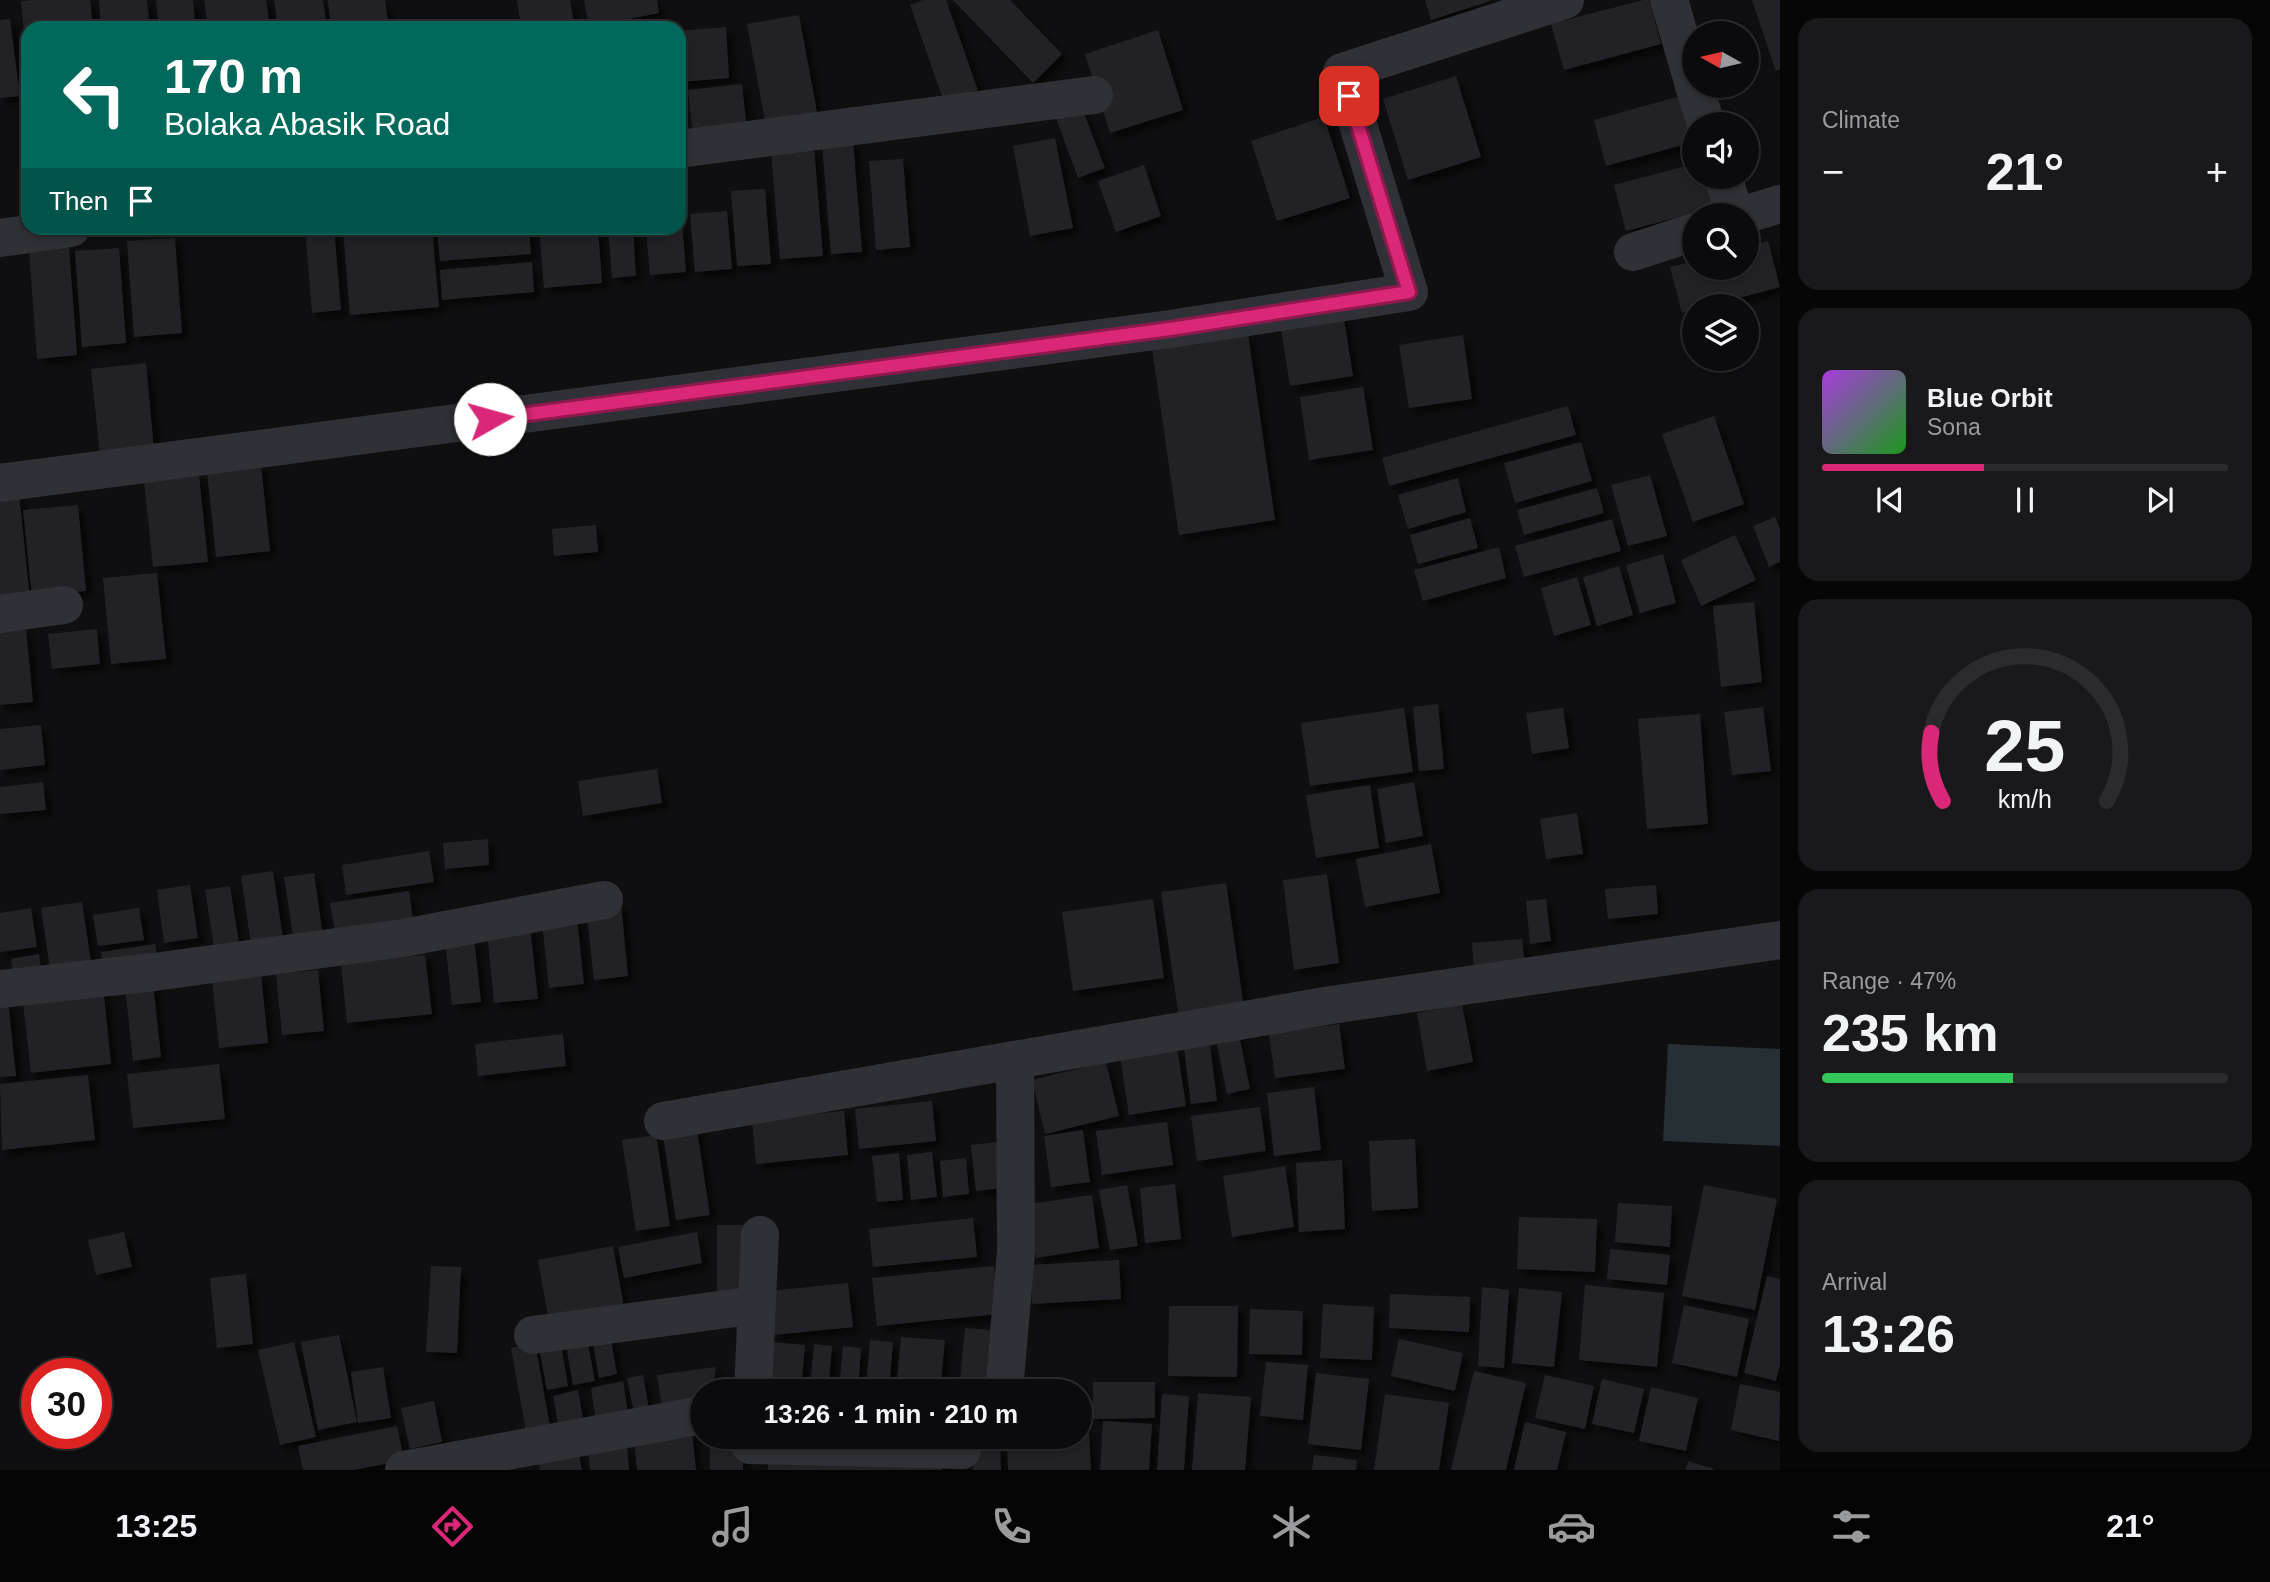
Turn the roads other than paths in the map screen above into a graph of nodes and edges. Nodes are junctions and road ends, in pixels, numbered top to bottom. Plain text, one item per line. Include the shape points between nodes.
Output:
1 (1565, 0) edge
2 (1669, 0) edge
3 (1682, 44) edge
4 (1094, 95) dead end
5 (686, 148) edge
6 (1780, 204) edge
7 (1759, 210) edge
8 (21, 234) edge
9 (1682, 236) edge
10 (0, 237) edge
11 (1633, 252) dead end
12 (0, 483) edge
13 (64, 605) dead end
14 (0, 614) edge
15 (604, 900) dead end
16 (1780, 940) edge
17 (0, 989) edge
18 (1015, 1060) junction
19 (663, 1121) dead end
20 (760, 1236) dead end
21 (757, 1305) junction
22 (533, 1335) dead end
23 (753, 1379) edge
24 (1005, 1379) edge
25 (690, 1417) edge
26 (873, 1449) edge
27 (966, 1452) edge
28 (404, 1470) edge

1 - 12 street via 1342,72 1409,292 1170,329
2 - 3 street
4 - 5 street
6 - 7 street
8 - 10 street
9 - 11 street
13 - 14 street
15 - 17 street via 403,938
16 - 18 street via 1331,1005
18 - 19 street
18 - 24 street via 1016,1252
20 - 21 street
21 - 22 street
21 - 23 street
25 - 28 street
26 - 27 street

